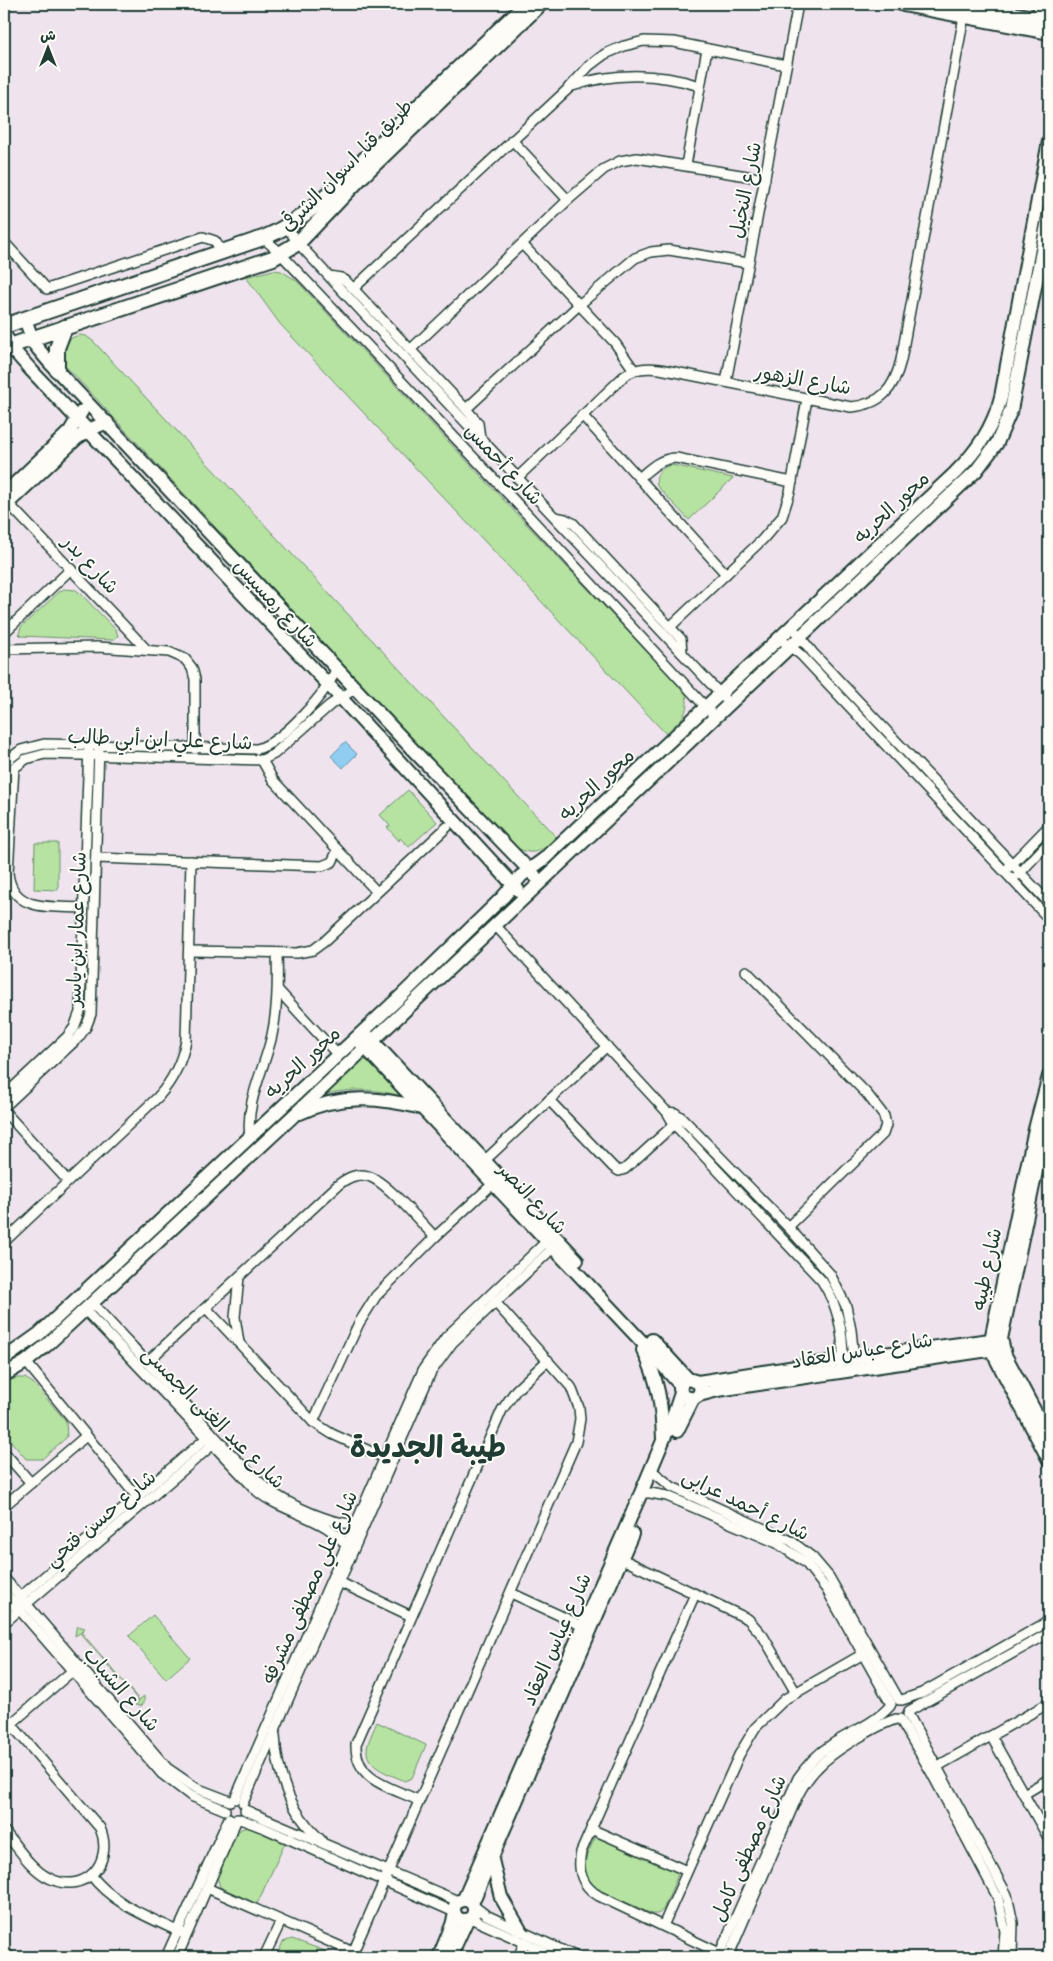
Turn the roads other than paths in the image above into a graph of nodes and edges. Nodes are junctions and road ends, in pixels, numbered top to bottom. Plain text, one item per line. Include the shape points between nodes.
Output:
1 (527, 4) edge
2 (540, 4) edge
3 (798, 4) edge
4 (903, 4) edge
5 (1041, 4) edge
6 (1009, 9) edge
7 (961, 10) edge
8 (1044, 20) edge
9 (1049, 32) edge
10 (707, 48) junction
11 (786, 65) junction
12 (700, 86) junction
13 (569, 88) junction
14 (512, 140) junction
15 (1049, 140) edge
16 (686, 166) junction
17 (765, 179) junction
18 (568, 200) junction
19 (1049, 215) edge
20 (287, 227) junction
21 (263, 238) junction
22 (4, 242) edge
23 (298, 243) junction
24 (522, 244) junction
25 (222, 252) junction
26 (281, 254) junction
27 (748, 263) junction
28 (329, 276) junction
29 (353, 289) junction
30 (580, 304) junction
31 (25, 319) junction
32 (4, 326) edge
33 (65, 327) junction
34 (32, 338) junction
35 (6, 342) edge
36 (410, 350) junction
37 (56, 370) junction
38 (634, 370) junction
39 (726, 382) junction
40 (84, 399) junction
41 (807, 399) junction
42 (466, 409) junction
43 (582, 416) junction
44 (78, 419) junction
45 (107, 422) junction
46 (89, 430) junction
47 (480, 438) junction
48 (510, 470) junction
49 (517, 478) junction
50 (639, 478) junction
51 (497, 482) junction
52 (792, 482) junction
53 (525, 486) junction
54 (512, 498) junction
55 (5, 501) edge
56 (554, 517) junction
57 (71, 569) junction
58 (726, 574) junction
59 (792, 626) junction
60 (670, 627) junction
61 (4, 633) edge
62 (779, 638) junction
63 (795, 641) junction
64 (4, 649) edge
65 (147, 650) junction
66 (682, 654) junction
67 (337, 667) junction
68 (329, 686) junction
69 (356, 688) junction
70 (720, 694) junction
71 (340, 698) junction
72 (729, 703) junction
73 (706, 707) junction
74 (715, 717) junction
75 (89, 745) junction
76 (99, 745) junction
77 (195, 749) junction
78 (89, 755) junction
79 (99, 755) junction
80 (262, 760) junction
81 (4, 763) edge
82 (14, 767) junction
83 (4, 776) edge
84 (4, 808) edge
85 (12, 813) junction
86 (1049, 826) edge
87 (447, 827) dead end
88 (1049, 842) edge
89 (338, 850) junction
90 (96, 858) junction
91 (191, 861) junction
92 (1012, 864) junction
93 (530, 870) junction
94 (1004, 872) junction
95 (1021, 872) junction
96 (540, 881) junction
97 (1013, 881) junction
98 (513, 884) junction
99 (376, 891) junction
100 (524, 897) junction
101 (1049, 903) edge
102 (84, 908) junction
103 (1049, 919) edge
104 (494, 925) junction
105 (470, 929) junction
106 (480, 939) junction
107 (189, 951) junction
108 (277, 953) junction
109 (746, 971) dead end
110 (278, 990) junction
111 (364, 1039) junction
112 (607, 1046) junction
113 (337, 1054) junction
114 (1049, 1076) edge
115 (4, 1096) edge
116 (549, 1100) junction
117 (425, 1104) junction
118 (4, 1109) edge
119 (1049, 1109) edge
120 (667, 1112) junction
121 (291, 1118) junction
122 (682, 1118) junction
123 (674, 1124) junction
124 (250, 1136) junction
125 (481, 1163) junction
126 (68, 1181) junction
127 (497, 1181) junction
128 (788, 1227) junction
129 (435, 1238) junction
130 (553, 1241) junction
131 (4, 1242) edge
132 (239, 1277) junction
133 (496, 1302) junction
134 (88, 1306) junction
135 (206, 1308) junction
136 (636, 1336) junction
137 (239, 1343) junction
138 (997, 1344) junction
139 (4, 1359) edge
140 (849, 1359) junction
141 (548, 1360) junction
142 (26, 1362) junction
143 (147, 1362) junction
144 (4, 1375) edge
145 (687, 1385) junction
146 (696, 1397) junction
147 (313, 1422) junction
148 (86, 1436) junction
149 (1049, 1438) edge
150 (213, 1439) junction
151 (663, 1442) junction
152 (4, 1452) edge
153 (385, 1458) junction
154 (1049, 1460) edge
155 (654, 1474) junction
156 (31, 1483) junction
157 (646, 1493) junction
158 (140, 1501) junction
159 (4, 1506) edge
160 (360, 1523) junction
161 (346, 1544) junction
162 (351, 1554) junction
163 (622, 1560) junction
164 (4, 1578) edge
165 (339, 1582) junction
166 (4, 1592) edge
167 (511, 1593) junction
168 (695, 1594) junction
169 (19, 1604) junction
170 (4, 1611) edge
171 (411, 1616) junction
172 (1049, 1621) edge
173 (4, 1623) edge
174 (587, 1628) junction
175 (1049, 1632) edge
176 (863, 1654) junction
177 (71, 1672) junction
178 (796, 1693) junction
179 (895, 1702) junction
180 (1049, 1703) edge
181 (909, 1712) junction
182 (898, 1719) junction
183 (7, 1727) edge
184 (274, 1732) junction
185 (991, 1736) junction
186 (938, 1766) junction
187 (1049, 1779) edge
188 (1024, 1794) junction
189 (418, 1800) junction
190 (238, 1803) junction
191 (233, 1817) junction
192 (591, 1829) junction
193 (4, 1831) edge
194 (1049, 1839) edge
195 (325, 1844) junction
196 (492, 1860) junction
197 (687, 1871) junction
198 (91, 1876) junction
199 (386, 1876) junction
200 (207, 1888) junction
201 (464, 1909) junction
202 (281, 1920) junction
203 (664, 1926) junction
204 (182, 1933) junction
205 (522, 1936) junction
206 (4, 1953) edge
207 (352, 1955) edge
208 (723, 1956) edge
209 (7, 1957) edge
210 (166, 1957) edge
211 (177, 1957) edge
212 (264, 1957) edge
213 (438, 1957) edge
214 (450, 1957) edge
215 (518, 1957) edge
216 (557, 1957) edge
217 (577, 1957) edge
218 (1003, 1957) edge
219 (1012, 1957) edge

1 - 20 main road, طريق قنا, اسوان الشرقى via 353,170
2 - 23 main road, طريق قنا, اسوان الشرقى via 361,177
3 - 11 street, شارع النخيل
4 - 7 main road
5 - 8 main road
6 - 7 main road
6 - 8 main road
7 - 9 main road
7 - 41 street, شارع الزهور via 899,371 890,390 862,406
10 - 11 street
10 - 12 street
10 - 13 street via 664,40 624,46 597,60
11 - 17 street, شارع النخيل
12 - 13 street via 642,75 597,79
12 - 16 street
13 - 14 street
14 - 18 street
14 - 29 street
15 - 59 main road, محور الحريه via 1001,397 990,428 955,473
16 - 17 street
16 - 18 street via 637,158 620,160 604,169
17 - 27 street, شارع النخيل
18 - 24 street
19 - 63 main road, محور الحريه via 1013,401 997,442 964,484
20 - 21 main road, طريق قنا, اسوان الشرقى
20 - 23 street, شارع أحمس
21 - 25 main road, طريق قنا, اسوان الشرقى
21 - 26 street, شارع أحمس
22 - 25 street via 47,289 204,237 215,241
23 - 26 main road, طريق قنا, اسوان الشرقى
23 - 28 street, شارع أحمس
24 - 30 street
24 - 36 street
25 - 31 main road, طريق قنا, اسوان الشرقى
26 - 33 main road, طريق قنا, اسوان الشرقى
26 - 51 street, شارع أحمس
27 - 30 street via 669,250 651,252 628,263
27 - 39 street, شارع النخيل
28 - 29 street via 341,278
28 - 47 street, شارع أحمس
29 - 36 street
30 - 38 street
30 - 42 street
31 - 32 main road, طريق قنا, اسوان الشرقى
31 - 34 main road, شارع رمسيس
33 - 34 main road, طريق قنا, اسوان الشرقى
33 - 37 main road via 56,348
34 - 35 main road, طريق قنا, اسوان الشرقى
34 - 37 main road, شارع رمسيس
35 - 44 main road, شارع رمسيس
36 - 42 street
37 - 40 main road, شارع رمسيس
38 - 39 street, شارع الزهور via 660,369
38 - 43 street
39 - 41 street, شارع الزهور
40 - 44 main road
40 - 45 main road, شارع رمسيس
41 - 52 street
42 - 47 street via 478,422
43 - 49 street
43 - 50 street
44 - 46 main road, شارع رمسيس
44 - 55 main road
45 - 46 main road
45 - 67 main road, شارع رمسيس
46 - 55 main road
46 - 68 main road, شارع رمسيس
47 - 48 street, شارع أحمس
48 - 49 street, شارع أحمس
48 - 51 street
49 - 53 street, شارع أحمس
50 - 52 street via 662,460 676,458
50 - 58 street
51 - 54 street, شارع أحمس
52 - 58 street via 786,509 777,524
53 - 54 street
53 - 56 street, شارع أحمس
54 - 73 street, شارع أحمس
55 - 57 street, شارع بدر
56 - 60 street via 573,524
56 - 66 street, شارع أحمس
57 - 61 street
57 - 65 street, شارع بدر
58 - 60 street
59 - 62 main road, محور الحريه
59 - 63 street
60 - 66 street via 681,640
62 - 63 street
62 - 70 main road, محور الحريه
63 - 72 main road, محور الحريه
63 - 92 street
63 - 94 street
64 - 65 street via 98,647
65 - 77 street via 175,654 192,668 195,679
66 - 70 street, شارع أحمس
67 - 68 street, شارع علي ابن أبي طالب
67 - 69 main road, شارع رمسيس
68 - 71 main road, شارع رمسيس
68 - 77 street, شارع علي ابن أبي طالب via 269,745 251,750
69 - 71 street, شارع علي ابن أبي طالب
69 - 93 main road, شارع رمسيس
70 - 72 street, شارع أحمس
70 - 73 main road, محور الحريه
71 - 80 street, شارع علي ابن أبي طالب via 274,754
71 - 98 main road, شارع رمسيس
72 - 74 main road, محور الحريه
73 - 74 street, شارع أحمس
73 - 93 main road, محور الحريه
74 - 96 main road, محور الحريه
75 - 76 street, شارع علي ابن أبي طالب
75 - 78 street, شارع عمار ابن ياسر
75 - 81 street, شارع علي ابن أبي طالب via 36,746 21,750
76 - 77 street, شارع علي ابن أبي طالب
76 - 79 street, شارع عمار ابن ياسر
78 - 79 street, شارع علي ابن أبي طالب
78 - 82 street, شارع علي ابن أبي طالب via 38,755
78 - 102 street, شارع عمار ابن ياسر
79 - 80 street, شارع علي ابن أبي طالب
79 - 90 street, شارع عمار ابن ياسر
80 - 89 street via 273,780
82 - 83 street, شارع علي ابن أبي طالب
82 - 85 street
84 - 85 street
85 - 102 street via 8,872 13,891 28,903
86 - 92 street
87 - 99 street
88 - 95 street
89 - 91 street via 332,862 322,866
89 - 99 street
90 - 91 street
90 - 118 street, شارع عمار ابن ياسر via 89,1021 73,1043
91 - 107 street
92 - 94 street
92 - 95 street
93 - 96 main road, شارع رمسيس
93 - 98 main road, محور الحريه
94 - 97 street
95 - 97 street
95 - 101 street
96 - 100 main road, محور الحريه
97 - 103 street
98 - 100 main road, شارع رمسيس
98 - 105 main road, محور الحريه
99 - 108 street via 319,946 305,952
100 - 104 main road, محور الحريه
102 - 115 street, شارع عمار ابن ياسر via 82,1001 76,1023 67,1037
104 - 106 main road, محور الحريه
104 - 112 street
105 - 106 main road
105 - 111 main road, محور الحريه
106 - 111 main road, محور الحريه
107 - 108 street
107 - 126 street via 186,1040 174,1076 158,1097
108 - 110 street
109 - 128 street via 851,1076 886,1121 882,1134
110 - 113 street
110 - 124 street via 272,1034 249,1110
111 - 113 main road, محور الحريه
111 - 117 main road, شارع النصر
111 - 121 main road, محور الحريه
112 - 116 street
112 - 120 street
113 - 124 main road, محور الحريه
114 - 138 main road, شارع طيبه via 1035,1129
116 - 123 street via 619,1171
116 - 125 street
117 - 121 main road via 354,1099 322,1105
117 - 125 main road, شارع النصر
118 - 126 street
119 - 138 main road, شارع طيبه
120 - 122 street
120 - 123 street
121 - 134 main road, محور الحريه
122 - 123 street
122 - 128 street
123 - 140 street via 822,1281 838,1314
124 - 139 main road, محور الحريه via 39,1334
125 - 127 main road, شارع النصر
126 - 131 street
127 - 129 street
127 - 130 main road, شارع النصر
128 - 140 street via 823,1265 836,1285 849,1318
129 - 132 street via 376,1180 352,1176 338,1185
129 - 147 street via 370,1304
130 - 133 street, شارع علي مصطفى مشرفه
130 - 136 main road, شارع النصر
130 - 145 main road, شارع النصر
130 - 153 street, شارع علي مصطفى مشرفه via 446,1337 434,1352 419,1376
132 - 135 street
132 - 137 street via 235,1317
133 - 141 street
133 - 160 street, شارع علي مصطفى مشرفه via 452,1343 435,1364
134 - 142 main road, محور الحريه
134 - 143 street, شارع عبد الغنى الجمسى
134 - 150 street, شارع عبد الغنى الجمسى
135 - 137 street
135 - 143 street
136 - 145 main road, شارع النصر
136 - 151 main road via 657,1385
137 - 147 street
138 - 140 main road, شارع عباس العقاد
138 - 146 main road, شارع عباس العقاد via 718,1390
138 - 149 main road
138 - 154 main road
140 - 145 main road, شارع عباس العقاد
141 - 167 street via 576,1397 579,1431
141 - 171 street via 516,1390 502,1410
142 - 144 main road, محور الحريه
142 - 148 street
143 - 150 street, شارع عبد الغنى الجمسى
145 - 146 main road via 686,1398
145 - 146 main road via 701,1388
145 - 151 main road, شارع عباس العقاد
146 - 155 main road, شارع عباس العقاد
147 - 153 street
148 - 156 street
148 - 158 street
150 - 158 street, شارع حسن فتحي
150 - 160 street, شارع عبد الغنى الجمسى via 262,1485 280,1497 338,1523
150 - 161 street, شارع عبد الغنى الجمسى via 263,1496 334,1532
151 - 155 main road, شارع عباس العقاد
152 - 156 street
153 - 160 street, شارع علي مصطفى مشرفه
155 - 157 main road, شارع عباس العقاد
155 - 179 street, شارع أحمد عرابى via 683,1493 791,1541 812,1557 829,1577
156 - 159 street
157 - 163 main road, شارع عباس العقاد
157 - 174 main road, شارع عباس العقاد
157 - 176 street, شارع أحمد عرابى via 667,1496 797,1555 821,1580
158 - 169 street, شارع حسن فتحي
160 - 161 street, شارع علي مصطفى مشرفه
160 - 162 street, شارع علي مصطفى مشرفه
161 - 162 street, شارع عبد الغنى الجمسى
161 - 190 street, شارع علي مصطفى مشرفه
162 - 165 street, شارع علي مصطفى مشرفه
163 - 168 street
163 - 174 main road, شارع عباس العقاد
164 - 169 street, شارع الشباب
165 - 171 street
165 - 184 street, شارع علي مصطفى مشرفه
166 - 169 street, شارع الشباب
167 - 174 street
167 - 189 street
168 - 178 street via 754,1624
168 - 192 street
169 - 170 street, شارع حسن فتحي
169 - 173 street, شارع حسن فتحي
169 - 177 street, شارع الشباب
169 - 190 street, شارع الشباب via 167,1768 196,1788
171 - 189 street via 358,1734 356,1753 358,1763 370,1778
172 - 179 street, شارع مصطفى كامل via 922,1693
174 - 196 main road, شارع عباس العقاد
174 - 201 main road, شارع عباس العقاد
175 - 181 street
176 - 178 street
176 - 179 street, شارع أحمد عرابى
177 - 183 street
177 - 191 street, شارع الشباب via 162,1774 191,1796
178 - 197 street via 762,1720 744,1745
179 - 181 street via 906,1703
179 - 182 street via 890,1714
179 - 208 street, شارع مصطفى كامل via 875,1719 823,1750 798,1778
180 - 185 street
181 - 182 street, شارع مصطفى كامل
181 - 186 street
182 - 208 street, شارع مصطفى كامل via 884,1723 837,1750 805,1782
182 - 218 street via 931,1772 998,1898 1005,1931
183 - 198 street via 100,1828 104,1854
184 - 190 street, شارع علي مصطفى مشرفه
184 - 195 street via 286,1794 303,1821
185 - 186 street
185 - 188 street
186 - 219 street via 1007,1895 1013,1923
187 - 188 street
188 - 194 street
189 - 199 street
190 - 191 street via 244,1815
190 - 191 street via 226,1805
190 - 195 street, شارع الشباب
191 - 199 street, شارع الشباب
191 - 200 street
191 - 204 street
192 - 197 street
192 - 203 street via 579,1863 584,1883 599,1896
193 - 198 street via 47,1878 64,1883
195 - 199 street, شارع الشباب
196 - 201 main road, شارع عباس العقاد
196 - 205 main road via 501,1897
197 - 203 street
198 - 204 street via 119,1902
199 - 201 street, شارع الشباب
199 - 207 street
200 - 202 street
200 - 204 street
201 - 205 street, شارع الشباب via 486,1915
201 - 213 main road, شارع عباس العقاد via 452,1925
201 - 214 main road, شارع عباس العقاد
202 - 207 street
202 - 212 street
203 - 208 street
204 - 210 street
204 - 211 street
205 - 215 street
205 - 216 street, شارع الشباب
205 - 217 street, شارع الشباب
206 - 209 main road

